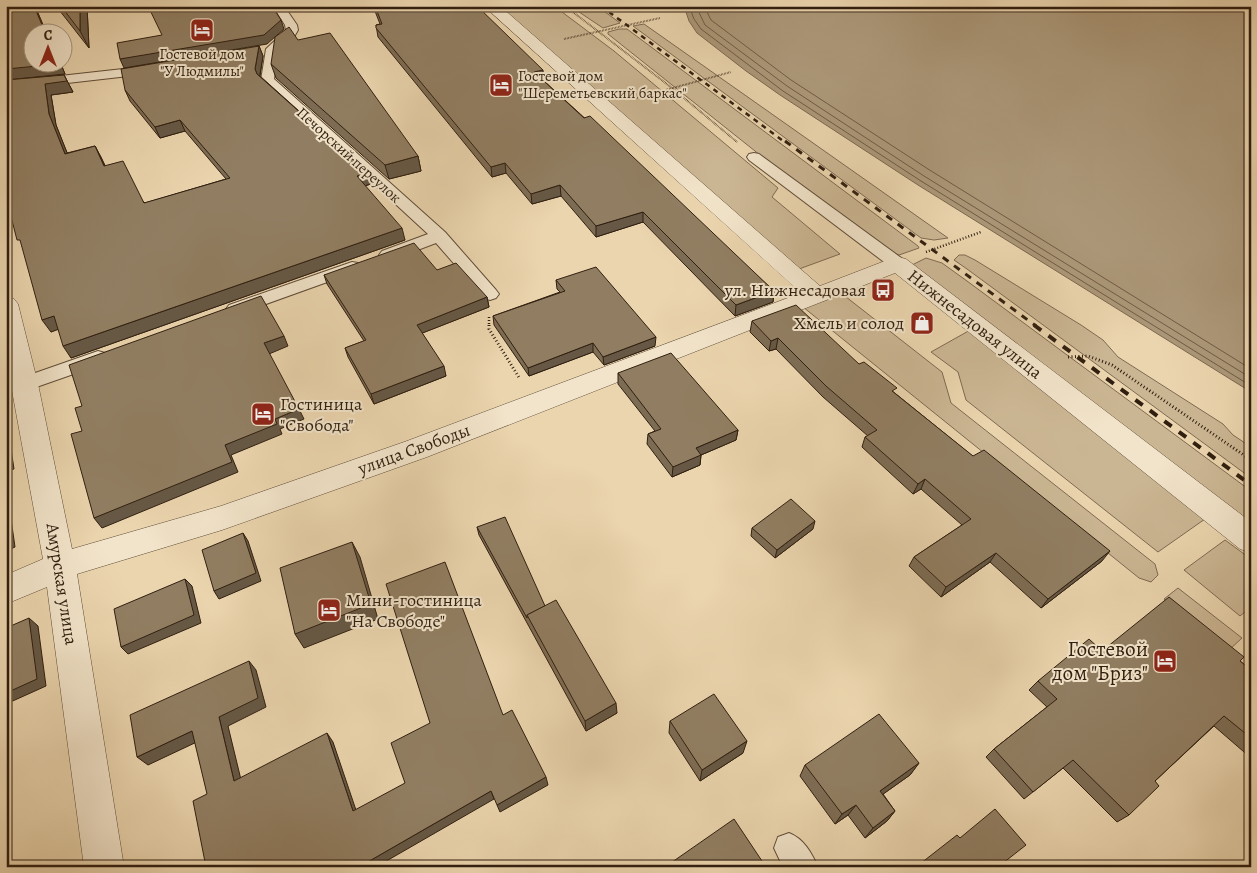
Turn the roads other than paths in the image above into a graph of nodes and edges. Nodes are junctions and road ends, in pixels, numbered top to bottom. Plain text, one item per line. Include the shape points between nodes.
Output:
1 (278, 6) edge
2 (490, 6) edge
3 (272, 49) junction
4 (256, 52) edge
5 (166, 67) edge
6 (253, 70) edge
7 (266, 80) junction
8 (6, 86) edge
9 (754, 157) road end
10 (439, 236) junction
11 (898, 264) junction
12 (490, 294) road end
13 (818, 296) junction
14 (6, 304) edge
15 (223, 314) edge
16 (110, 354) edge
17 (25, 384) junction
18 (1251, 540) edge
19 (60, 566) junction
20 (6, 590) edge
21 (104, 867) edge

1 - 3 lane via 292,30
2 - 13 street
3 - 4 lane
3 - 7 lane
5 - 8 lane
6 - 7 lane, Печорский переулок
7 - 10 lane, Печорский переулок
9 - 11 lane
10 - 12 lane, Печорский переулок
10 - 15 lane
11 - 13 street, Нижнесадовая улица
11 - 18 street, Нижнесадовая улица
13 - 19 street, улица Свободы via 408,452 222,518
14 - 17 street, Амурская улица
16 - 17 lane
17 - 19 street, Амурская улица
19 - 20 street, улица Свободы
19 - 21 street, Амурская улица

